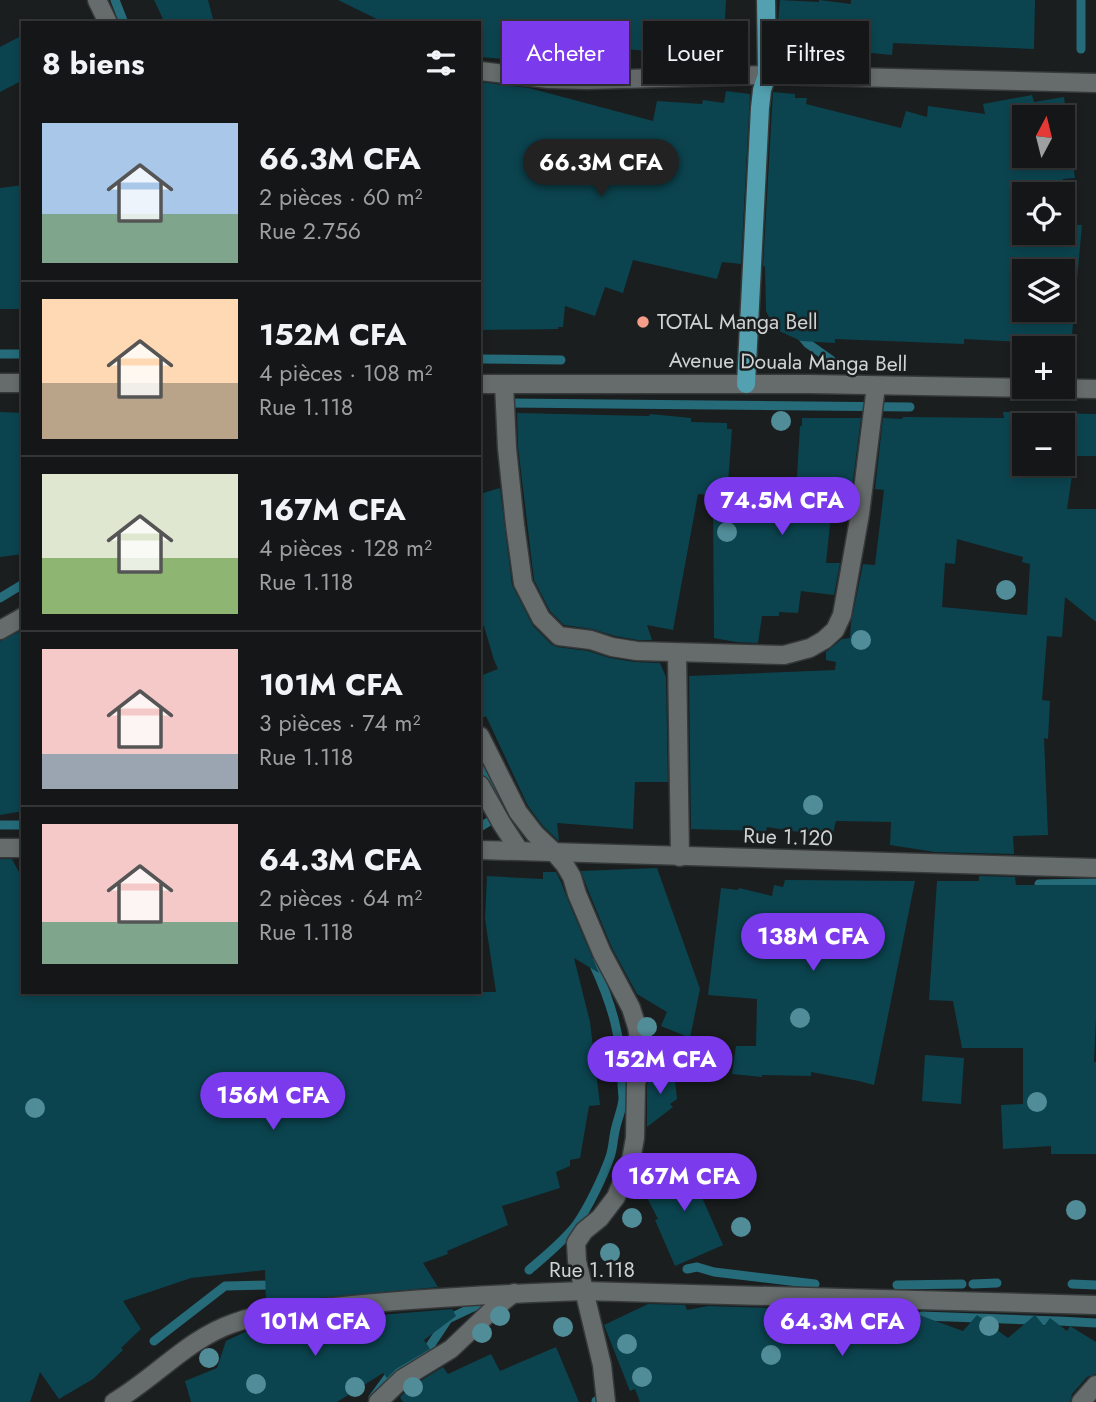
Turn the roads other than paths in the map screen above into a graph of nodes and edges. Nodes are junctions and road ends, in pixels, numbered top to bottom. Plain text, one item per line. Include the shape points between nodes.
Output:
1 (97, 0) edge
2 (766, 0) edge
3 (107, 21) edge
4 (766, 21) edge
5 (481, 71) edge
6 (762, 75) edge
7 (869, 77) edge
8 (1096, 83) edge
9 (764, 84) edge
10 (0, 383) edge
11 (21, 383) edge
12 (481, 384) edge
13 (504, 384) junction
14 (747, 384) junction
15 (876, 386) junction
16 (1096, 389) edge
17 (21, 618) edge
18 (0, 630) edge
19 (677, 653) junction
20 (481, 738) edge
21 (481, 787) edge
22 (0, 848) edge
23 (21, 848) edge
24 (481, 850) edge
25 (519, 850) junction
26 (553, 851) junction
27 (680, 857) junction
28 (1096, 868) edge
29 (584, 1291) junction
30 (514, 1293) junction
31 (1096, 1305) edge
32 (1096, 1385) edge
33 (114, 1402) edge
34 (378, 1402) edge
35 (606, 1402) edge
36 (1081, 1402) edge

1 - 3 street
2 - 4 main road
5 - 6 street via 587,80
7 - 8 street
9 - 14 main road
10 - 11 street
12 - 13 street, Avenue Douala Manga Bell
13 - 14 street, Avenue Douala Manga Bell
13 - 19 street via 523,583 541,618 562,638
14 - 15 street, Avenue Douala Manga Bell
15 - 16 street, Avenue Douala Manga Bell
15 - 19 street via 860,514 842,615 835,630 810,648 784,655
17 - 18 street
19 - 27 street
20 - 26 street via 518,812
21 - 25 street
22 - 23 street
24 - 25 street, Rue 1.120
25 - 26 street, Rue 1.120
26 - 27 street, Rue 1.120
26 - 29 street via 572,877 602,953 631,1007 640,1051 631,1160 616,1197 576,1243
27 - 28 street, Rue 1.120
29 - 30 street, Rue 1.118
29 - 31 street, Rue 1.118
29 - 35 street via 603,1364
30 - 33 street, Rue 1.118 via 261,1315 205,1337
30 - 34 street via 451,1349 402,1379
32 - 36 street

